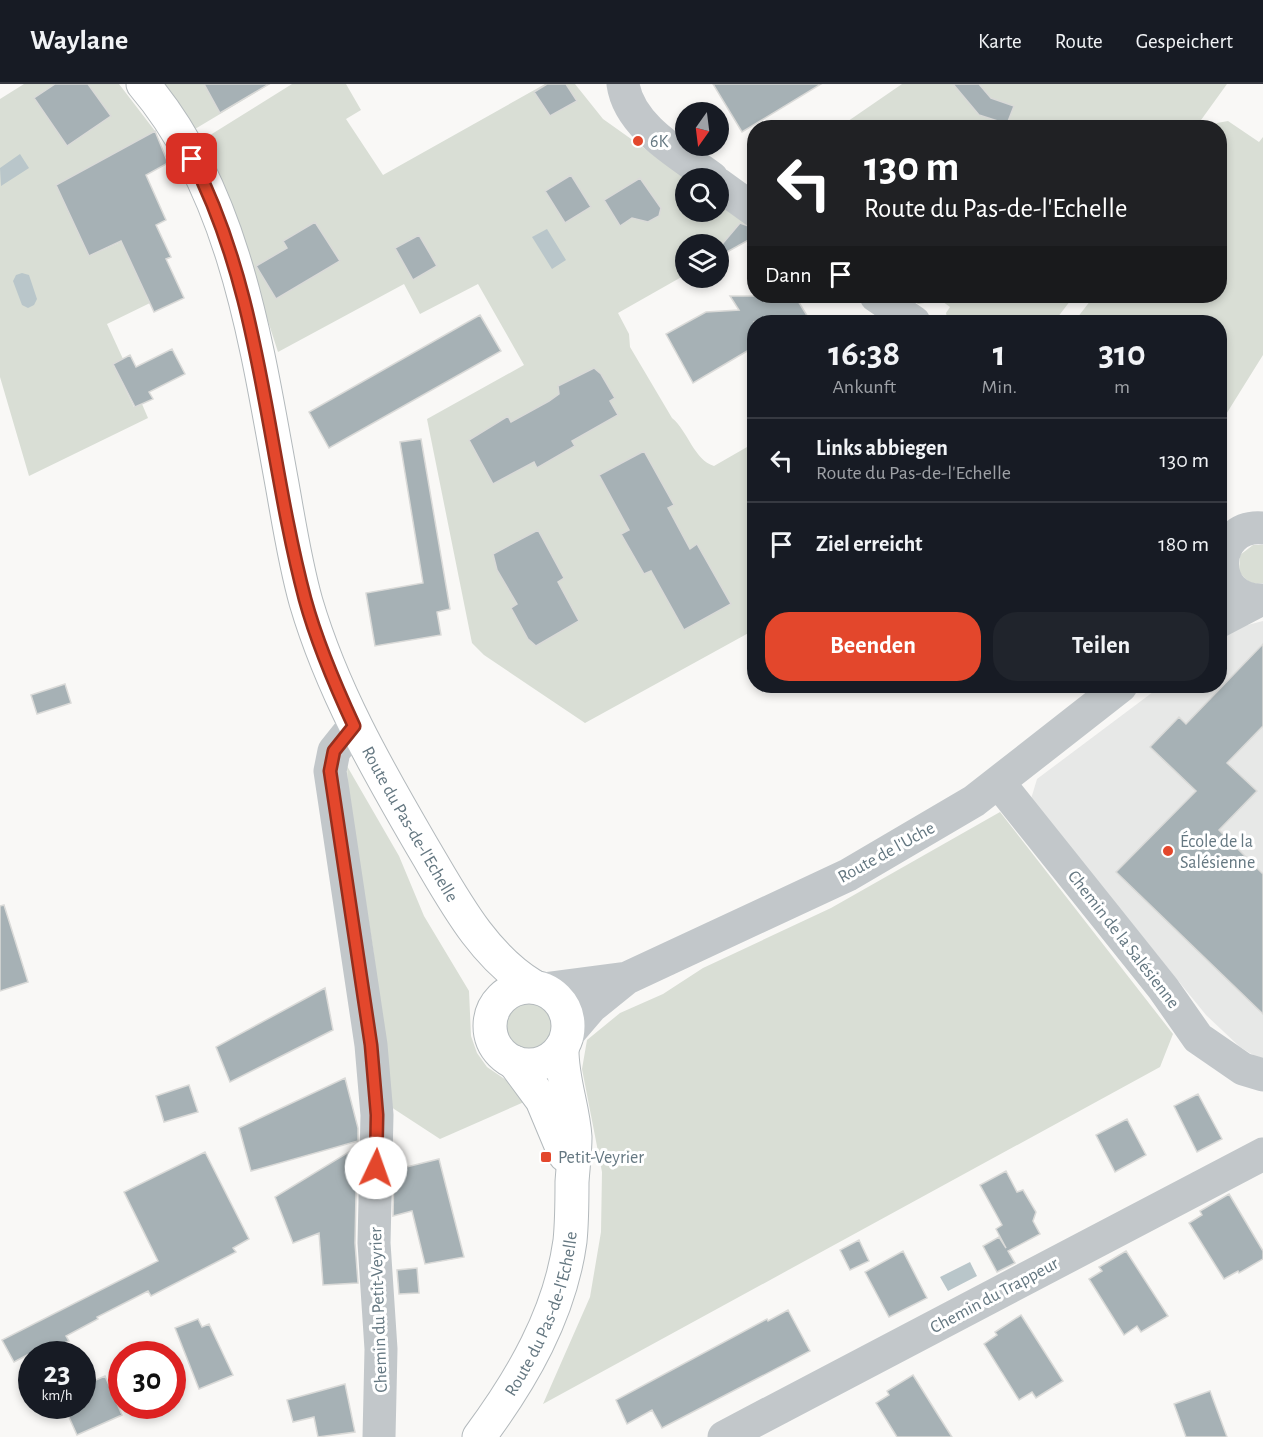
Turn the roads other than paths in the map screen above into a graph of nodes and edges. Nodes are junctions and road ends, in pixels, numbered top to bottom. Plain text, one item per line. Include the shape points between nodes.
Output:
1 (143, 84) edge
2 (624, 84) edge
3 (700, 168) edge
4 (729, 192) edge
5 (747, 205) edge
6 (886, 303) edge
7 (904, 315) edge
8 (1251, 526) edge
9 (1227, 546) edge
10 (1227, 581) edge
11 (1261, 600) edge
12 (1227, 617) edge
13 (1112, 693) edge
14 (354, 726) junction
15 (999, 783) junction
16 (466, 920) junction
17 (627, 978) junction
18 (538, 988) junction
19 (490, 1016) junction
20 (565, 1041) junction
21 (514, 1062) junction
22 (1263, 1075) edge
23 (1263, 1154) edge
24 (572, 1180) junction
25 (379, 1437) edge
26 (479, 1437) edge
27 (724, 1437) edge

1 - 14 main road, Route du Pas-de-l'Echelle via 196,165 232,257 263,381 306,601 325,659
2 - 3 street via 625,94 639,118
4 - 5 street
6 - 7 street
8 - 9 street
10 - 11 street via 1236,592 1251,600
11 - 12 street
13 - 15 street, Route de l'Uche
14 - 16 main road, Route du Pas-de-l'Echelle
14 - 25 street, Chemin du Petit-Veyrier via 334,751 330,771 371,1045 377,1115 374,1243 381,1349
15 - 17 street, Route de l'Uche via 880,858
15 - 22 street, Chemin de la Salésienne via 1164,988 1198,1038 1243,1069
16 - 18 main road, Route du Pas-de-l'Echelle via 510,972
16 - 19 main road, Route du Pas-de-l'Echelle via 484,970
17 - 18 street, Route de l'Uche
17 - 20 street, Route de l'Uche via 591,1007
18 - 19 main road via 511,991
18 - 20 main road via 561,1003 568,1024
19 - 21 main road via 494,1043
20 - 21 main road via 556,1054 541,1063
20 - 24 main road, Route du Pas-de-l'Echelle via 562,1068 575,1136
21 - 24 main road, Route du Pas-de-l'Echelle via 542,1100
23 - 27 street, Chemin du Trappeur
24 - 26 main road, Route du Pas-de-l'Echelle via 570,1241 552,1312 516,1385

